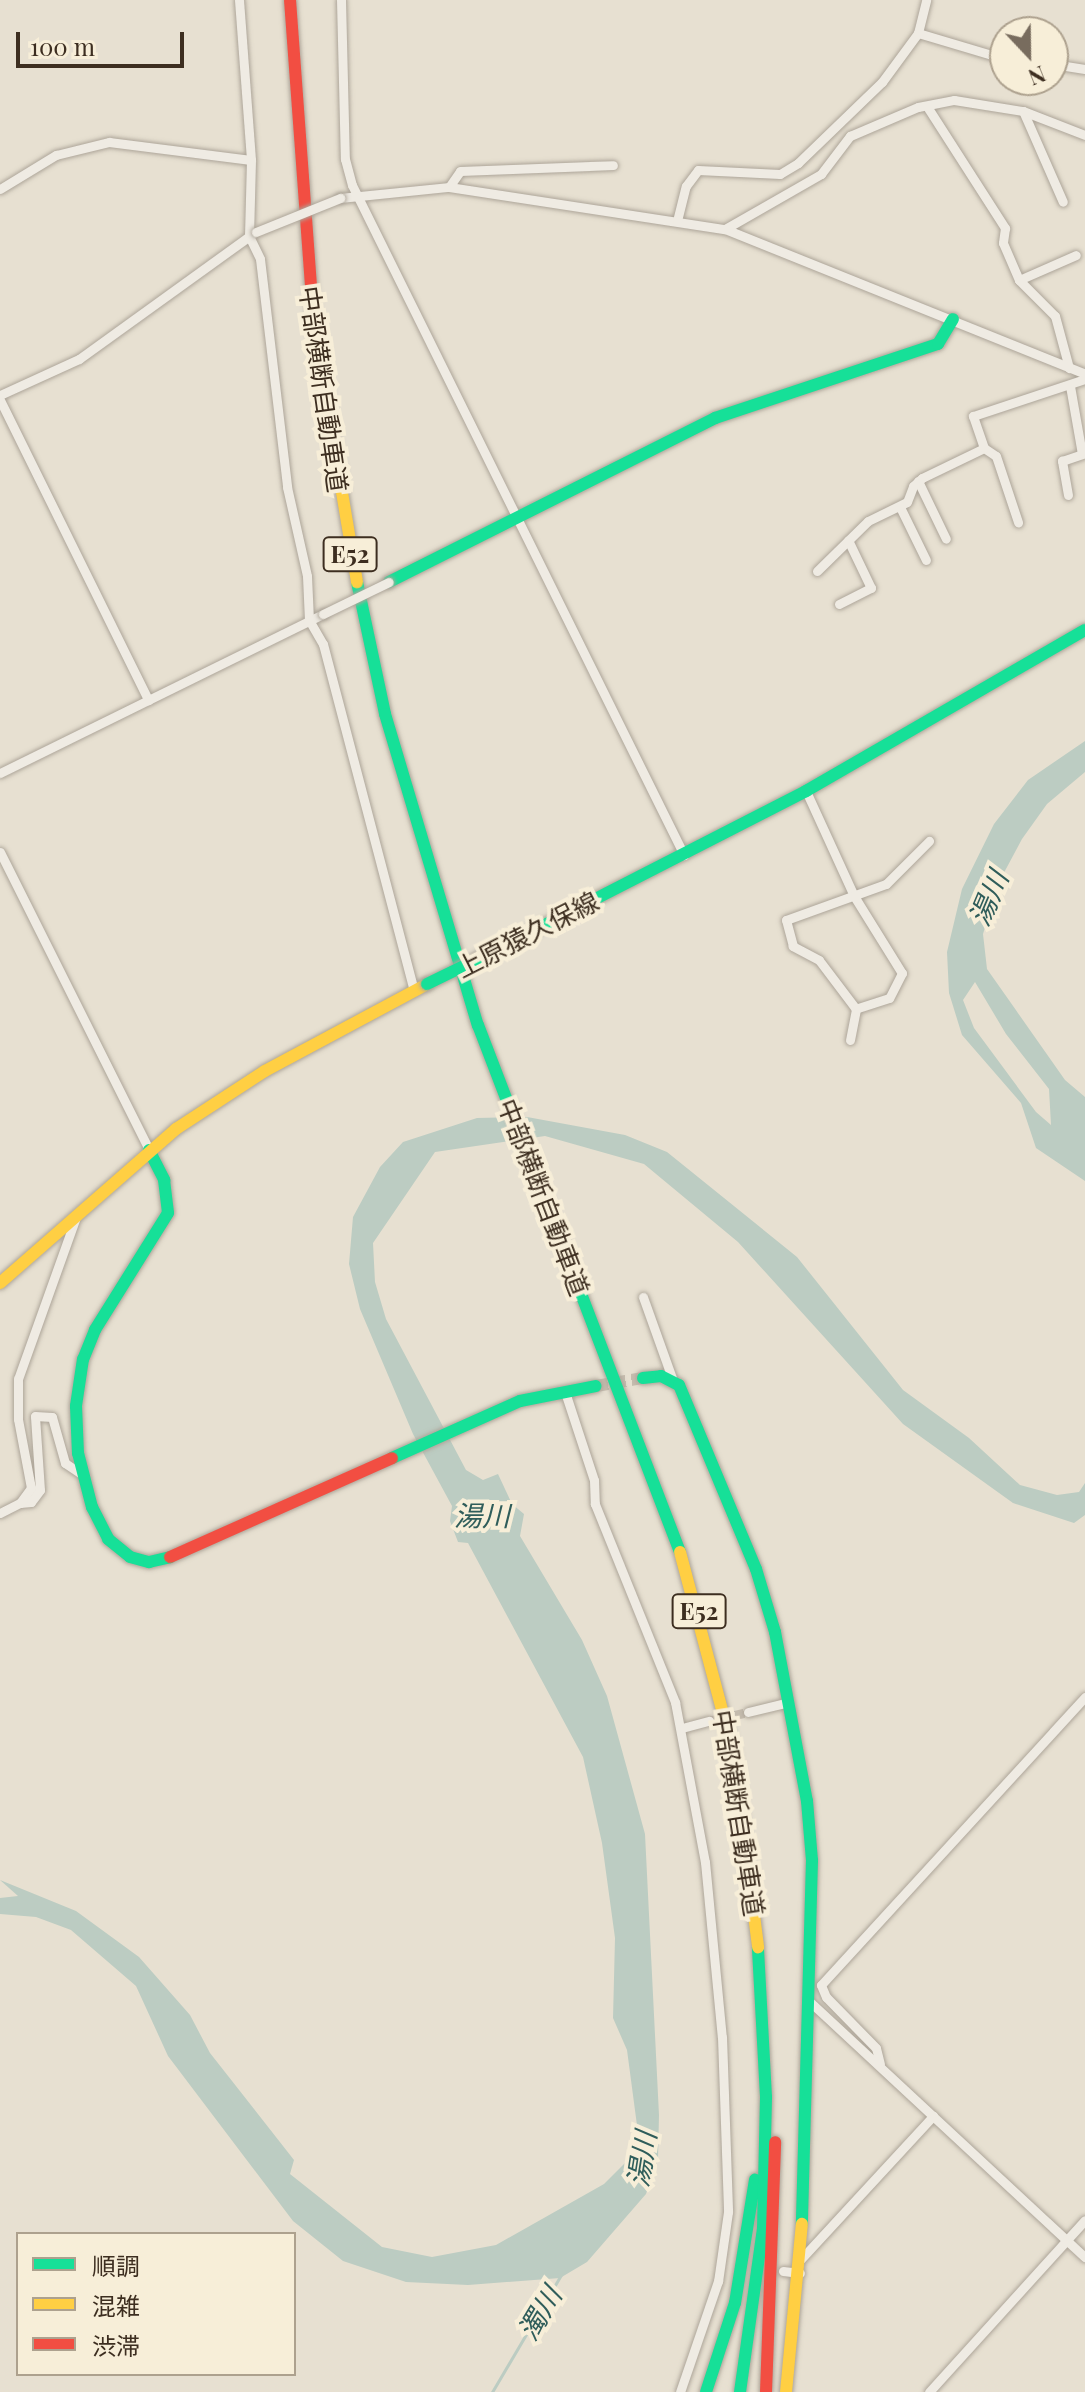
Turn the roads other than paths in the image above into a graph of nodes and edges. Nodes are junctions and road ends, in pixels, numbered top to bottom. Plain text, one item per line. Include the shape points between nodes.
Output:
1 (239, 0) edge
2 (290, 0) edge
3 (341, 0) edge
4 (926, 0) edge
5 (918, 33) junction
6 (989, 54) edge
7 (928, 108) junction
8 (1023, 111) junction
9 (1085, 135) edge
10 (251, 160) junction
11 (613, 165) dead end
12 (449, 187) junction
13 (0, 189) edge
14 (357, 195) junction
15 (1063, 202) dead end
16 (677, 221) junction
17 (725, 229) junction
18 (253, 234) junction
19 (1076, 255) dead end
20 (1019, 280) junction
21 (953, 319) junction
22 (1069, 368) junction
23 (1085, 376) edge
24 (1070, 386) junction
25 (0, 397) edge
26 (984, 448) junction
27 (918, 481) junction
28 (1068, 495) dead end
29 (900, 507) junction
30 (517, 517) junction
31 (1018, 522) dead end
32 (946, 539) dead end
33 (848, 540) junction
34 (926, 560) dead end
35 (817, 571) dead end
36 (389, 582) joint
37 (839, 604) dead end
38 (309, 620) junction
39 (1085, 630) edge
40 (148, 700) junction
41 (0, 773) edge
42 (806, 791) junction
43 (929, 841) dead end
44 (0, 852) edge
45 (684, 855) junction
46 (854, 896) junction
47 (414, 991) junction
48 (856, 1009) junction
49 (850, 1040) dead end
50 (149, 1150) junction
51 (76, 1216) junction
52 (0, 1283) edge
53 (643, 1297) dead end
54 (643, 1378) tunnel mouth
55 (672, 1378) junction
56 (596, 1386) tunnel mouth
57 (565, 1392) junction
58 (83, 1475) junction
59 (20, 1503) junction
60 (0, 1513) edge
61 (1085, 1697) edge
62 (789, 1702) junction
63 (748, 1712) tunnel mouth
64 (709, 1721) tunnel mouth
65 (682, 1728) junction
66 (808, 2000) junction
67 (764, 2025) junction
68 (880, 2064) junction
69 (766, 2097) junction
70 (933, 2116) junction
71 (1085, 2220) edge
72 (1067, 2240) junction
73 (1085, 2257) edge
74 (801, 2259) junction
75 (722, 2263) junction
76 (737, 2265) dead end
77 (783, 2271) dead end
78 (800, 2273) junction
79 (680, 2392) edge
80 (706, 2392) edge
81 (740, 2392) edge
82 (766, 2392) edge
83 (786, 2392) edge
84 (929, 2392) edge

1 - 10 street
2 - 67 main road, 中部横断自動車道 / E52 via 306,269 353,568 385,714 433,888 551,1218 671,1525 713,1664 747,1837
3 - 14 street via 345,159
4 - 5 street
5 - 6 street
5 - 16 street via 882,82 789,171 698,170 686,186
7 - 8 street via 968,100
7 - 17 street via 891,116 850,136 821,174
7 - 20 street via 1005,228 1003,243
8 - 9 street
8 - 15 street
10 - 13 street via 137,143 98,144 56,155
10 - 18 street
11 - 12 street via 460,171
12 - 14 street
12 - 16 street
14 - 18 street, bridge
14 - 30 street
16 - 17 street
17 - 21 street
18 - 25 street via 79,359
18 - 38 street via 287,487 307,576
19 - 20 street
20 - 22 street via 1055,316
21 - 22 street
21 - 30 main road via 938,344 727,413
22 - 23 street
23 - 24 street
24 - 26 street via 973,416
24 - 28 street via 1082,454 1062,461
25 - 40 street
26 - 27 street
26 - 31 street via 996,456
27 - 29 street
27 - 32 street
29 - 33 street via 868,521
29 - 34 street
30 - 36 main road
30 - 45 street
33 - 35 street
33 - 37 street via 871,588
36 - 38 street, bridge
38 - 40 street
38 - 47 street via 323,644
39 - 42 main road, 上原猿久保線
40 - 41 street
42 - 45 main road, 上原猿久保線
42 - 46 street
43 - 46 street via 897,877
44 - 50 street
45 - 47 main road, 上原猿久保線, bridge
46 - 48 street via 902,973 889,998
46 - 48 street via 786,920 793,946 819,960
47 - 50 main road, 上原猿久保線 via 265,1071
48 - 49 street
50 - 51 main road, 上原猿久保線
50 - 58 main road via 164,1180 168,1213 114,1291 83,1359 76,1406
51 - 52 main road, 上原猿久保線
51 - 59 street via 18,1379 18,1419 31,1488
53 - 55 street
54 - 55 main road
55 - 62 main road via 684,1394 756,1569
56 - 57 main road
57 - 58 main road via 520,1401 172,1557 149,1562 122,1553 108,1539
57 - 65 street via 594,1480 595,1504
58 - 59 street via 65,1463 52,1417 35,1416 40,1490 31,1502
59 - 60 street
61 - 68 street via 821,1985 826,1997 876,2048
62 - 63 street
62 - 66 main road via 810,1825
64 - 65 street
65 - 75 street via 705,1862 722,2037 729,2181
66 - 68 street
66 - 74 main road
67 - 69 main road, 中部横断自動車道 / E52
67 - 82 main road via 774,2096 775,2166
68 - 70 street
69 - 80 main road via 740,2280
69 - 81 main road, 中部横断自動車道 / E52 via 763,2229
70 - 72 street
70 - 74 street
71 - 72 street
72 - 73 street
72 - 84 street
74 - 78 main road
75 - 76 street
75 - 79 street
77 - 78 street
78 - 83 main road

